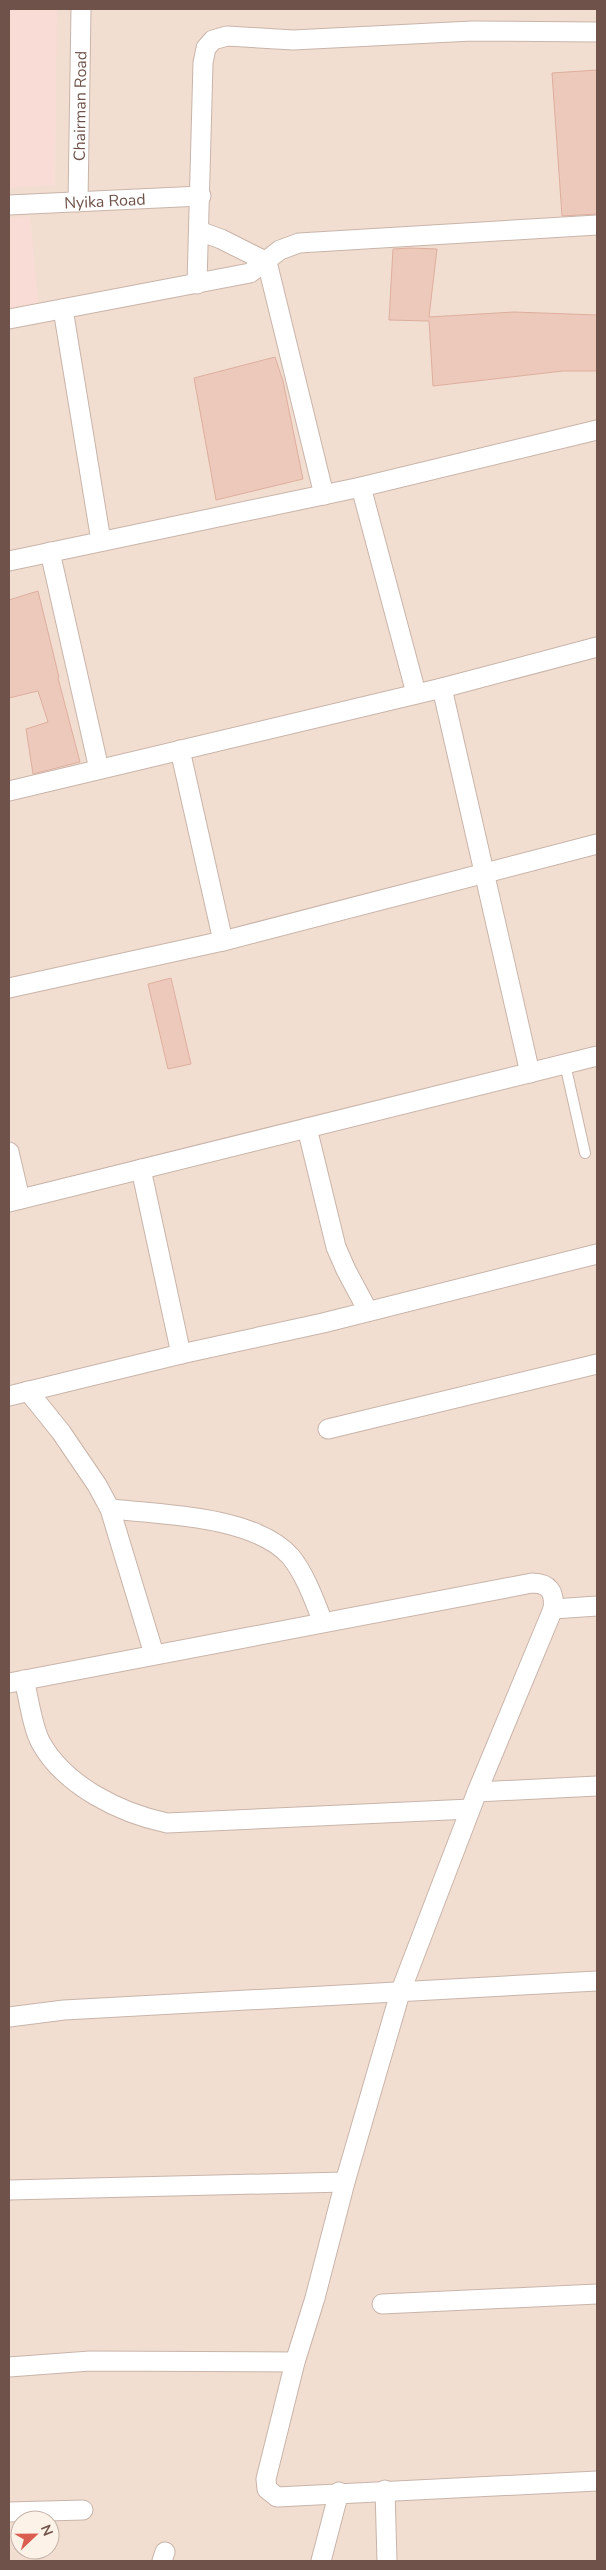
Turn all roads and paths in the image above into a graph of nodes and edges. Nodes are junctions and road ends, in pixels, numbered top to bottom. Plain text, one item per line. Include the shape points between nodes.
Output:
1 (81, 9) edge
2 (597, 32) edge
3 (201, 196) junction
4 (78, 202) junction
5 (9, 205) edge
6 (597, 225) edge
7 (199, 232) junction
8 (267, 262) junction
9 (196, 284) junction
10 (63, 309) junction
11 (9, 319) edge
12 (597, 430) edge
13 (361, 487) junction
14 (324, 495) junction
15 (101, 541) junction
16 (50, 552) junction
17 (9, 561) edge
18 (597, 647) edge
19 (442, 688) junction
20 (416, 693) junction
21 (180, 750) junction
22 (99, 770) junction
23 (9, 791) edge
24 (597, 844) edge
25 (484, 873) junction
26 (223, 941) junction
27 (9, 988) edge
28 (597, 1056) edge
29 (565, 1064) junction
30 (530, 1072) junction
31 (307, 1128) junction
32 (9, 1152) edge
33 (586, 1153) dead end
34 (141, 1169) junction
35 (15, 1200) edge
36 (597, 1254) edge
37 (368, 1311) junction
38 (181, 1354) junction
39 (597, 1364) edge
40 (28, 1391) junction
41 (9, 1396) edge
42 (328, 1429) dead end
43 (110, 1509) junction
44 (597, 1606) edge
45 (553, 1609) junction
46 (323, 1622) junction
47 (154, 1654) junction
48 (16, 1682) edge
49 (597, 1786) edge
50 (474, 1800) junction
51 (597, 1981) edge
52 (400, 1993) junction
53 (9, 2017) edge
54 (345, 2182) junction
55 (9, 2190) edge
56 (597, 2294) edge
57 (382, 2304) dead end
58 (295, 2362) junction
59 (9, 2367) edge
60 (597, 2480) edge
61 (385, 2490) junction
62 (340, 2492) junction
63 (83, 2510) dead end
64 (9, 2512) edge
65 (320, 2561) edge
66 (387, 2561) edge

1 - 4 street, Chairman Road
2 - 3 street via 472,32 293,40 227,36 213,40 206,48 203,64
3 - 4 street, Nyika Road
3 - 7 street
4 - 5 street, Nyika Road
6 - 8 street via 299,243 280,250
7 - 8 street
7 - 9 street
8 - 9 street via 250,273
8 - 14 street
9 - 10 street
10 - 11 street
10 - 15 street
12 - 13 street
13 - 14 street
13 - 20 street
14 - 15 street
15 - 16 street
16 - 17 street
16 - 22 street
18 - 19 street
19 - 20 street
19 - 25 street
20 - 21 street
21 - 22 street
21 - 26 street
22 - 23 street
24 - 25 street
25 - 26 street
25 - 30 street
26 - 27 street
28 - 29 street
29 - 30 street
29 - 33 lane
30 - 31 street
31 - 34 street
31 - 37 street via 336,1247
32 - 35 street
34 - 35 street
34 - 38 street
36 - 37 street
37 - 38 street
38 - 40 street
39 - 42 street
40 - 41 street
40 - 43 street via 97,1485
43 - 46 street via 200,1518 271,1541 290,1557 306,1580
43 - 47 street
44 - 45 street
45 - 46 street via 551,1590 543,1583 532,1583
45 - 50 street
46 - 47 street
47 - 48 street
48 - 50 street via 40,1741 54,1763 74,1781 148,1819 167,1823
49 - 50 street
50 - 52 street
51 - 52 street
52 - 53 street via 64,2010
52 - 54 street
54 - 55 street
54 - 58 street
56 - 57 street
58 - 59 street via 90,2361
58 - 62 street via 266,2479 268,2489 278,2497
60 - 61 street
61 - 62 street
61 - 66 street
62 - 65 street
63 - 64 street

